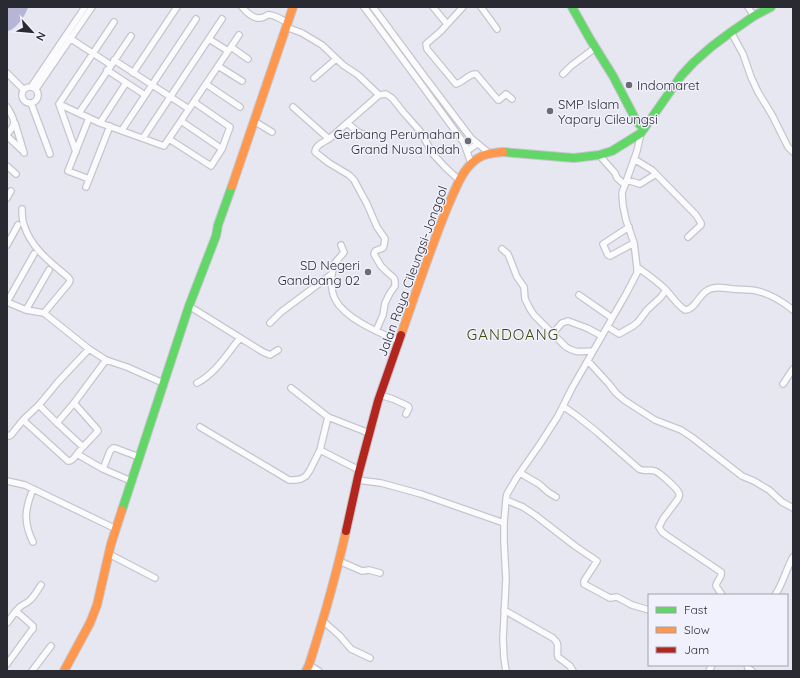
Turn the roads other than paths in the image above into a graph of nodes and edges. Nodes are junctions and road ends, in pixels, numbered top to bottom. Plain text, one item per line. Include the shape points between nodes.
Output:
1 (85, 7) edge
2 (92, 7) edge
3 (177, 7) edge
4 (242, 7) edge
5 (294, 7) edge
6 (364, 7) edge
7 (373, 7) edge
8 (434, 7) edge
9 (463, 7) edge
10 (481, 7) edge
11 (572, 7) edge
12 (748, 7) edge
13 (771, 7) edge
14 (754, 16) junction
15 (196, 19) dead end
16 (222, 19) dead end
17 (383, 19) junction
18 (114, 22) dead end
19 (376, 23) junction
20 (447, 24) junction
21 (287, 25) junction
22 (497, 29) dead end
23 (731, 32) junction
24 (239, 35) dead end
25 (131, 36) dead end
26 (68, 38) junction
27 (209, 39) junction
28 (595, 48) junction
29 (229, 49) junction
30 (93, 54) junction
31 (248, 59) dead end
32 (336, 59) junction
33 (111, 65) junction
34 (218, 66) junction
35 (7, 73) edge
36 (133, 73) junction
37 (563, 74) dead end
38 (314, 78) dead end
39 (421, 78) junction
40 (242, 81) dead end
41 (126, 83) junction
42 (206, 84) junction
43 (152, 85) junction
44 (34, 88) junction
45 (23, 90) junction
46 (145, 95) junction
47 (380, 95) junction
48 (170, 97) junction
49 (512, 99) dead end
50 (194, 102) junction
51 (31, 103) junction
52 (59, 104) junction
53 (7, 107) edge
54 (240, 107) dead end
55 (293, 107) dead end
56 (189, 109) junction
57 (79, 113) junction
58 (89, 118) junction
59 (181, 121) junction
60 (254, 121) junction
61 (14, 123) junction
62 (100, 123) junction
63 (347, 123) junction
64 (110, 126) junction
65 (122, 130) junction
66 (642, 131) junction
67 (272, 132) dead end
68 (7, 135) edge
69 (365, 135) dead end
70 (143, 138) junction
71 (329, 138) junction
72 (169, 139) junction
73 (477, 144) junction
74 (222, 148) junction
75 (467, 151) junction
76 (76, 152) junction
77 (793, 152) edge
78 (489, 153) junction
79 (50, 154) dead end
80 (599, 155) junction
81 (634, 158) junction
82 (471, 163) junction
83 (7, 166) edge
84 (16, 174) dead end
85 (656, 174) junction
86 (89, 179) junction
87 (459, 180) junction
88 (626, 182) junction
89 (86, 187) dead end
90 (11, 191) dead end
91 (7, 198) edge
92 (22, 209) dead end
93 (18, 225) dead end
94 (629, 227) junction
95 (688, 237) dead end
96 (634, 243) junction
97 (7, 245) edge
98 (341, 245) dead end
99 (502, 249) dead end
100 (34, 254) dead end
101 (637, 267) junction
102 (49, 270) dead end
103 (332, 274) junction
104 (666, 290) junction
105 (579, 295) dead end
106 (7, 302) edge
107 (189, 306) junction
108 (26, 310) junction
109 (793, 310) edge
110 (44, 313) junction
111 (612, 318) junction
112 (270, 323) dead end
113 (608, 327) junction
114 (376, 331) junction
115 (553, 333) junction
116 (602, 336) junction
117 (240, 338) junction
118 (399, 341) junction
119 (89, 349) junction
120 (278, 350) dead end
121 (593, 351) junction
122 (106, 360) junction
123 (588, 361) junction
124 (793, 369) edge
125 (163, 383) junction
126 (197, 383) dead end
127 (783, 384) dead end
128 (291, 388) dead end
129 (380, 395) junction
130 (74, 404) junction
131 (39, 405) junction
132 (563, 406) junction
133 (406, 414) dead end
134 (328, 417) junction
135 (23, 420) junction
136 (57, 423) junction
137 (200, 427) dead end
138 (369, 433) junction
139 (7, 435) edge
140 (83, 447) junction
141 (320, 450) junction
142 (77, 454) junction
143 (139, 457) junction
144 (103, 469) junction
145 (360, 470) junction
146 (520, 473) junction
147 (357, 480) junction
148 (7, 481) edge
149 (131, 481) junction
150 (33, 489) junction
151 (556, 497) dead end
152 (506, 500) junction
153 (793, 508) edge
154 (504, 523) junction
155 (116, 529) junction
156 (33, 542) dead end
157 (109, 554) junction
158 (793, 557) edge
159 (339, 561) junction
160 (380, 573) dead end
161 (155, 578) dead end
162 (41, 585) dead end
163 (721, 594) edge
164 (776, 594) edge
165 (504, 610) junction
166 (648, 610) edge
167 (16, 611) junction
168 (323, 621) junction
169 (7, 623) edge
170 (51, 646) dead end
171 (370, 658) dead end
172 (7, 664) edge
173 (308, 668) edge
174 (32, 671) edge
175 (64, 671) edge
176 (319, 671) edge
177 (506, 671) edge
178 (573, 671) edge

1 - 26 street
2 - 26 street
3 - 36 street
4 - 21 street via 253,17 263,18 271,15
5 - 21 main road
6 - 19 street
7 - 17 street
8 - 20 street
9 - 20 street
10 - 22 street
11 - 28 main road
12 - 14 street
13 - 14 main road, Jalan Raya Cileungsi-Jonggol
14 - 23 main road, Jalan Raya Cileungsi-Jonggol
15 - 43 street
16 - 27 street
17 - 19 street
17 - 39 street
18 - 30 street
19 - 39 street
20 - 49 street via 426,46 456,84 476,74 498,100 506,94
21 - 32 street via 322,45
21 - 60 main road
23 - 66 main road, Jalan Raya Cileungsi-Jonggol via 693,63
23 - 77 street via 758,92
24 - 29 street
25 - 33 street
26 - 30 street
26 - 44 street
27 - 29 street
27 - 48 street
28 - 37 street
28 - 66 main road via 616,81
29 - 31 street
29 - 34 street
30 - 33 street
30 - 52 street
32 - 38 street
32 - 47 street
33 - 36 street
33 - 41 street
33 - 57 street
34 - 40 street
34 - 42 street
35 - 45 street
36 - 43 street
39 - 73 street
39 - 75 street
41 - 46 street
41 - 62 street
42 - 50 street
42 - 54 street
43 - 46 street
43 - 48 street
44 - 45 street
44 - 51 street via 38,98
45 - 51 street via 23,100
46 - 65 street
47 - 63 street
47 - 87 street via 386,94 392,98 420,131 434,154
48 - 56 street
48 - 70 street
50 - 56 street
50 - 74 street via 230,127
51 - 79 street
52 - 57 street
52 - 76 street
53 - 61 street
55 - 71 street
56 - 59 street
57 - 58 street
58 - 62 street
58 - 76 street
59 - 72 street
59 - 74 street
60 - 67 street
60 - 107 main road via 216,236
61 - 68 street
61 - 68 street via 24,153
62 - 64 street
63 - 69 street
63 - 71 street
64 - 65 street
64 - 86 street
65 - 70 street
66 - 80 main road, Jalan Raya Cileungsi-Jonggol via 612,151
66 - 81 street
70 - 72 street via 164,146
71 - 114 street via 317,147 315,152 354,180 385,239 383,248 374,254 381,266 394,278 395,286 385,303
72 - 74 street via 211,166
73 - 75 street
73 - 78 street
75 - 82 street
76 - 86 street via 68,171
78 - 80 main road, Jalan Raya Cileungsi-Jonggol via 507,152 574,158
78 - 82 main road, Jalan Raya Cileungsi-Jonggol
80 - 88 street via 618,178
81 - 85 street
81 - 88 street
82 - 87 main road, Jalan Raya Cileungsi-Jonggol
83 - 84 street
85 - 88 street via 640,184
85 - 95 street via 701,223
86 - 89 street
87 - 118 main road, Jalan Raya Cileungsi-Jonggol via 434,240
88 - 94 street via 622,198
90 - 91 street
92 - 110 street via 23,223 31,242 70,280
93 - 97 street
94 - 96 street
94 - 96 street via 603,244 610,256
96 - 101 street
98 - 103 street via 344,252 336,262
99 - 115 street via 508,254 516,277 524,287 525,299 530,309
100 - 106 street
101 - 104 street
101 - 111 street via 637,273
102 - 108 street
103 - 112 street
103 - 114 street via 331,288 340,306
104 - 109 street via 685,310 691,309 708,290 717,287 756,291 784,302
104 - 113 street via 633,326 619,334
105 - 111 street
106 - 108 street
107 - 117 street
107 - 125 main road
108 - 110 street
110 - 119 street
111 - 113 street
113 - 116 street
114 - 118 street
115 - 116 street via 562,323 570,321
115 - 121 street via 576,352
116 - 121 street
117 - 120 street via 270,354
117 - 126 street via 214,371
118 - 129 main road, Jalan Raya Cileungsi-Jonggol
119 - 122 street
119 - 131 street
121 - 123 street
122 - 125 street
122 - 130 street
123 - 132 street
123 - 153 street via 624,400 655,420 681,430 742,476 769,490
124 - 127 street
125 - 143 main road
128 - 134 street
129 - 133 street via 408,406
129 - 138 main road, Jalan Raya Cileungsi-Jonggol
130 - 136 street
130 - 140 street via 98,429
131 - 135 street
131 - 136 street
132 - 146 street via 549,432
132 - 163 street via 638,469 653,470 660,474 678,492 678,500 659,527 666,535 722,572 716,583
134 - 138 street
134 - 141 street
135 - 139 street via 11,435
135 - 142 street via 68,461 72,461
136 - 140 street
137 - 141 street via 289,480 306,476
138 - 145 main road, Jalan Raya Cileungsi-Jonggol
140 - 142 street
141 - 145 street
142 - 144 street
143 - 144 street via 113,448
143 - 149 main road
144 - 149 street
145 - 147 main road, Jalan Raya Cileungsi-Jonggol
146 - 151 street
146 - 152 street
147 - 154 street via 381,483 420,494
147 - 159 main road, Jalan Raya Cileungsi-Jonggol
148 - 150 street
149 - 155 main road
150 - 155 street
150 - 156 street via 25,516
152 - 154 street
152 - 166 street via 535,515 597,561 584,584 610,598 617,597
154 - 165 street
155 - 157 main road
157 - 161 street
157 - 175 main road via 97,605
158 - 164 street
159 - 160 street via 362,571
159 - 168 main road, Jalan Raya Cileungsi-Jonggol
162 - 167 street via 31,599
165 - 177 street
165 - 178 street via 557,641 558,657
167 - 169 street
167 - 172 street via 33,628
168 - 171 street via 351,648
168 - 173 main road, Jalan Raya Cileungsi-Jonggol
170 - 174 street
173 - 176 street

